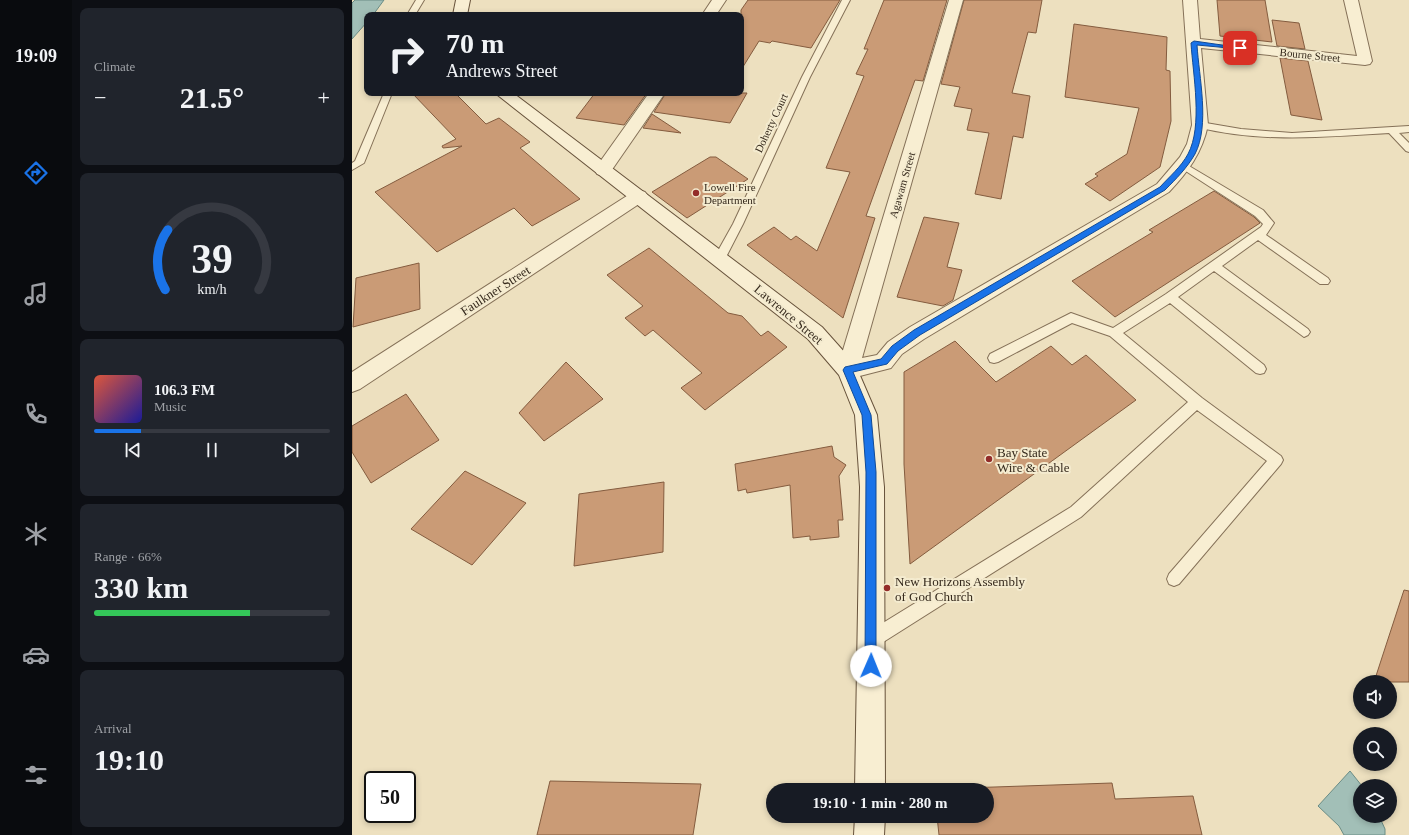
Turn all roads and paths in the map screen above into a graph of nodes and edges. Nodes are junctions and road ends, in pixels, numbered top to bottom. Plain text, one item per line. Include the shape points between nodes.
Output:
1 (420, 0) edge
2 (463, 0) edge
3 (718, 0) edge
4 (846, 0) edge
5 (956, 0) edge
6 (1190, 0) edge
7 (1351, 0) edge
8 (412, 12) edge
9 (459, 12) edge
10 (711, 12) edge
11 (1194, 43) junction
12 (387, 96) edge
13 (507, 96) edge
14 (655, 96) edge
15 (1200, 125) junction
16 (1409, 129) edge
17 (1392, 130) junction
18 (1409, 150) edge
19 (1184, 166) junction
20 (352, 167) edge
21 (603, 170) junction
22 (639, 196) junction
23 (1258, 235) junction
24 (720, 258) junction
25 (1215, 266) junction
26 (1324, 281) dead end
27 (1170, 297) junction
28 (1304, 332) dead end
29 (1114, 333) junction
30 (994, 358) dead end
31 (1260, 369) dead end
32 (848, 370) junction
33 (352, 383) edge
34 (1197, 402) junction
35 (1174, 579) dead end
36 (871, 640) junction
37 (870, 783) edge
38 (870, 823) edge
39 (869, 835) edge

1 - 8 lane
2 - 9 street
3 - 10 street
4 - 24 lane, Doherty Court via 806,77
5 - 32 street, Agawam Street
6 - 11 street
7 - 11 street, Bourne Street via 1365,61
11 - 15 street
12 - 20 lane via 359,163
13 - 21 street, Lawrence Street
14 - 21 street
15 - 17 lane via 1241,132 1292,136
15 - 19 street via 1197,141
16 - 17 lane
17 - 18 lane
19 - 23 lane via 1259,213 1270,223 1266,230
19 - 32 street via 1162,188 917,333 895,348 884,362
21 - 22 street, Lawrence Street
22 - 24 street, Lawrence Street
22 - 33 street, Faulkner Street
23 - 25 lane
23 - 26 lane
24 - 32 street, Lawrence Street via 815,332
25 - 27 lane
25 - 28 lane
27 - 29 lane
27 - 31 lane
29 - 30 lane via 1071,318
29 - 34 lane
32 - 36 street, Lawrence Street via 866,415 872,487
34 - 35 lane via 1276,460
34 - 36 lane via 1076,512
36 - 37 street, Lawrence Street
38 - 39 street

